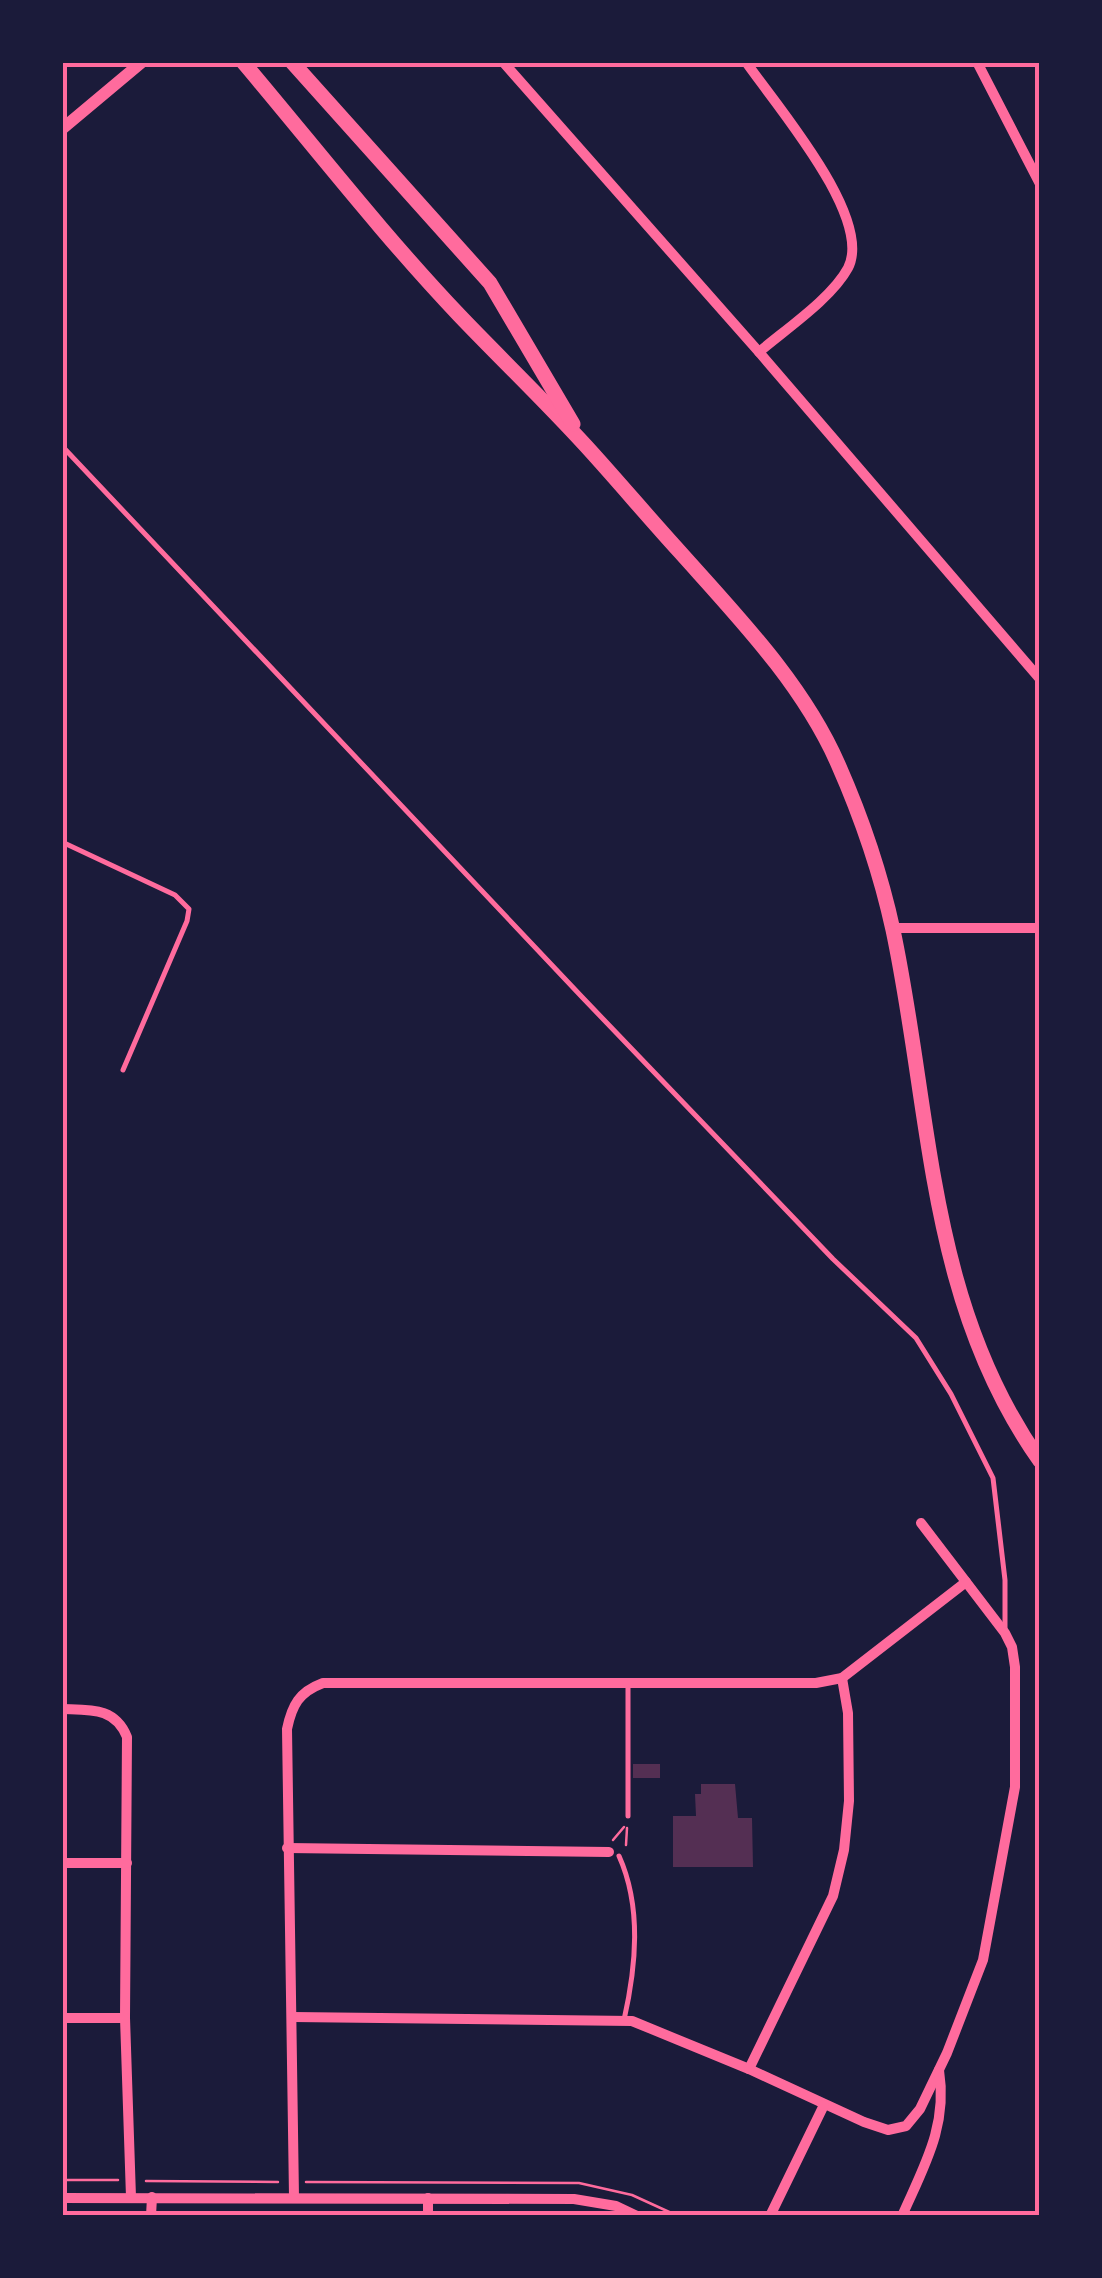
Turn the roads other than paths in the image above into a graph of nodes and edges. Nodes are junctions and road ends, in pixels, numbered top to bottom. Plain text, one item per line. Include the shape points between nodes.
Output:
1 (142, 62) edge
2 (242, 62) edge
3 (292, 62) edge
4 (503, 62) edge
5 (746, 62) edge
6 (977, 62) edge
7 (62, 129) edge
8 (1040, 184) edge
9 (759, 352) junction
10 (585, 445) junction
11 (62, 446) edge
12 (1040, 679) edge
13 (62, 842) edge
14 (893, 928) junction
15 (1040, 928) edge
16 (123, 1070) dead end
17 (1040, 1461) edge
18 (921, 1524) dead end
19 (966, 1582) junction
20 (1006, 1633) junction
21 (842, 1678) junction
22 (628, 1684) junction
23 (62, 1710) edge
24 (628, 1816) road end
25 (287, 1848) junction
26 (616, 1854) joint
27 (62, 1863) edge
28 (127, 1863) junction
29 (293, 2017) junction
30 (62, 2018) edge
31 (125, 2018) junction
32 (624, 2020) junction
33 (749, 2069) junction
34 (939, 2069) junction
35 (824, 2105) junction
36 (131, 2197) junction
37 (152, 2197) junction
38 (294, 2197) junction
39 (62, 2198) edge
40 (428, 2198) junction
41 (151, 2216) edge
42 (428, 2216) edge
43 (637, 2216) edge
44 (770, 2216) edge
45 (902, 2216) edge

1 - 7 street
2 - 10 main road via 455,311
3 - 10 main road via 490,282
4 - 9 street
5 - 9 street via 836,190 854,247 836,285
6 - 8 street
9 - 12 street
10 - 14 main road via 772,659 808,710 838,763
11 - 20 lane via 832,1259 916,1338 993,1478
13 - 16 lane via 176,895 189,909
14 - 15 street
14 - 17 main road via 935,1193 962,1308 1002,1403
18 - 19 street
19 - 20 street
19 - 21 street
20 - 34 street via 1015,1667 1015,1787 983,1960
21 - 22 street
21 - 33 street via 848,1714 844,1850 832,1896
22 - 24 lane
22 - 25 street via 310,1688 291,1709 288,1729
23 - 28 street via 102,1710 127,1736
25 - 26 street
25 - 29 street
26 - 32 lane via 634,1925
27 - 28 street
28 - 31 street
29 - 32 street
29 - 38 street
30 - 31 street
31 - 36 street
32 - 33 street
33 - 35 street
34 - 35 street via 906,2126 888,2130
34 - 45 street via 938,2130
35 - 44 street
36 - 37 street
36 - 39 street
37 - 38 street
37 - 41 street
38 - 40 street
40 - 42 street
40 - 43 street via 574,2198

